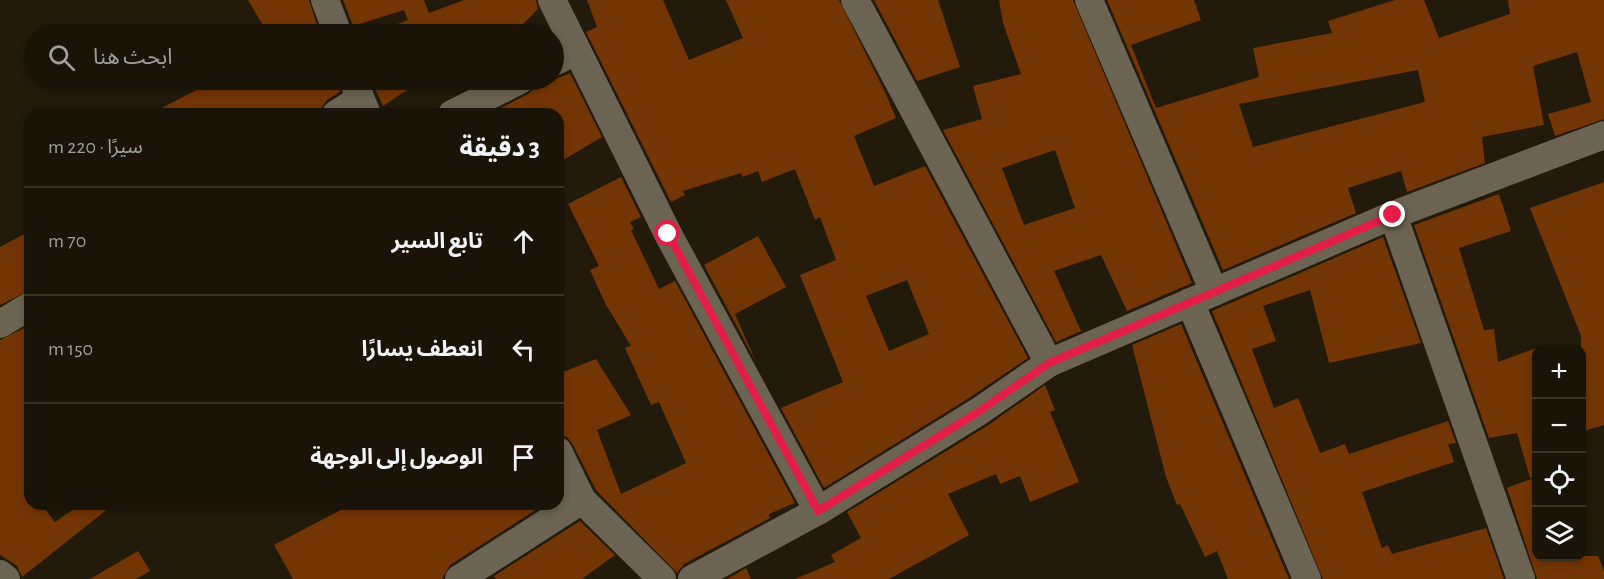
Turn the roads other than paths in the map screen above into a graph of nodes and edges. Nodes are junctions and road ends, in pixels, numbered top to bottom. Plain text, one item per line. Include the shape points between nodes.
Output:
1 (325, 0) edge
2 (552, 0) edge
3 (855, 0) edge
4 (1089, 0) edge
5 (334, 24) edge
6 (558, 24) edge
7 (565, 56) edge
8 (500, 90) edge
9 (360, 97) edge
10 (344, 108) edge
11 (464, 108) edge
12 (1603, 140) edge
13 (1393, 215) junction
14 (1202, 297) junction
15 (24, 310) edge
16 (0, 324) edge
17 (1049, 363) junction
18 (564, 462) edge
19 (582, 500) junction
20 (818, 511) junction
21 (0, 574) edge
22 (6, 579) edge
23 (459, 579) edge
24 (662, 579) edge
25 (692, 579) edge
26 (1307, 579) edge
27 (1521, 579) edge

1 - 5 street
2 - 6 street
3 - 17 street
4 - 14 street
7 - 20 street via 668,234
8 - 11 street
9 - 10 street
12 - 13 street
13 - 14 street
13 - 27 street
14 - 17 street
14 - 26 street
15 - 16 street
17 - 20 street
18 - 19 street
19 - 23 street
19 - 24 street
20 - 25 street
21 - 22 street

